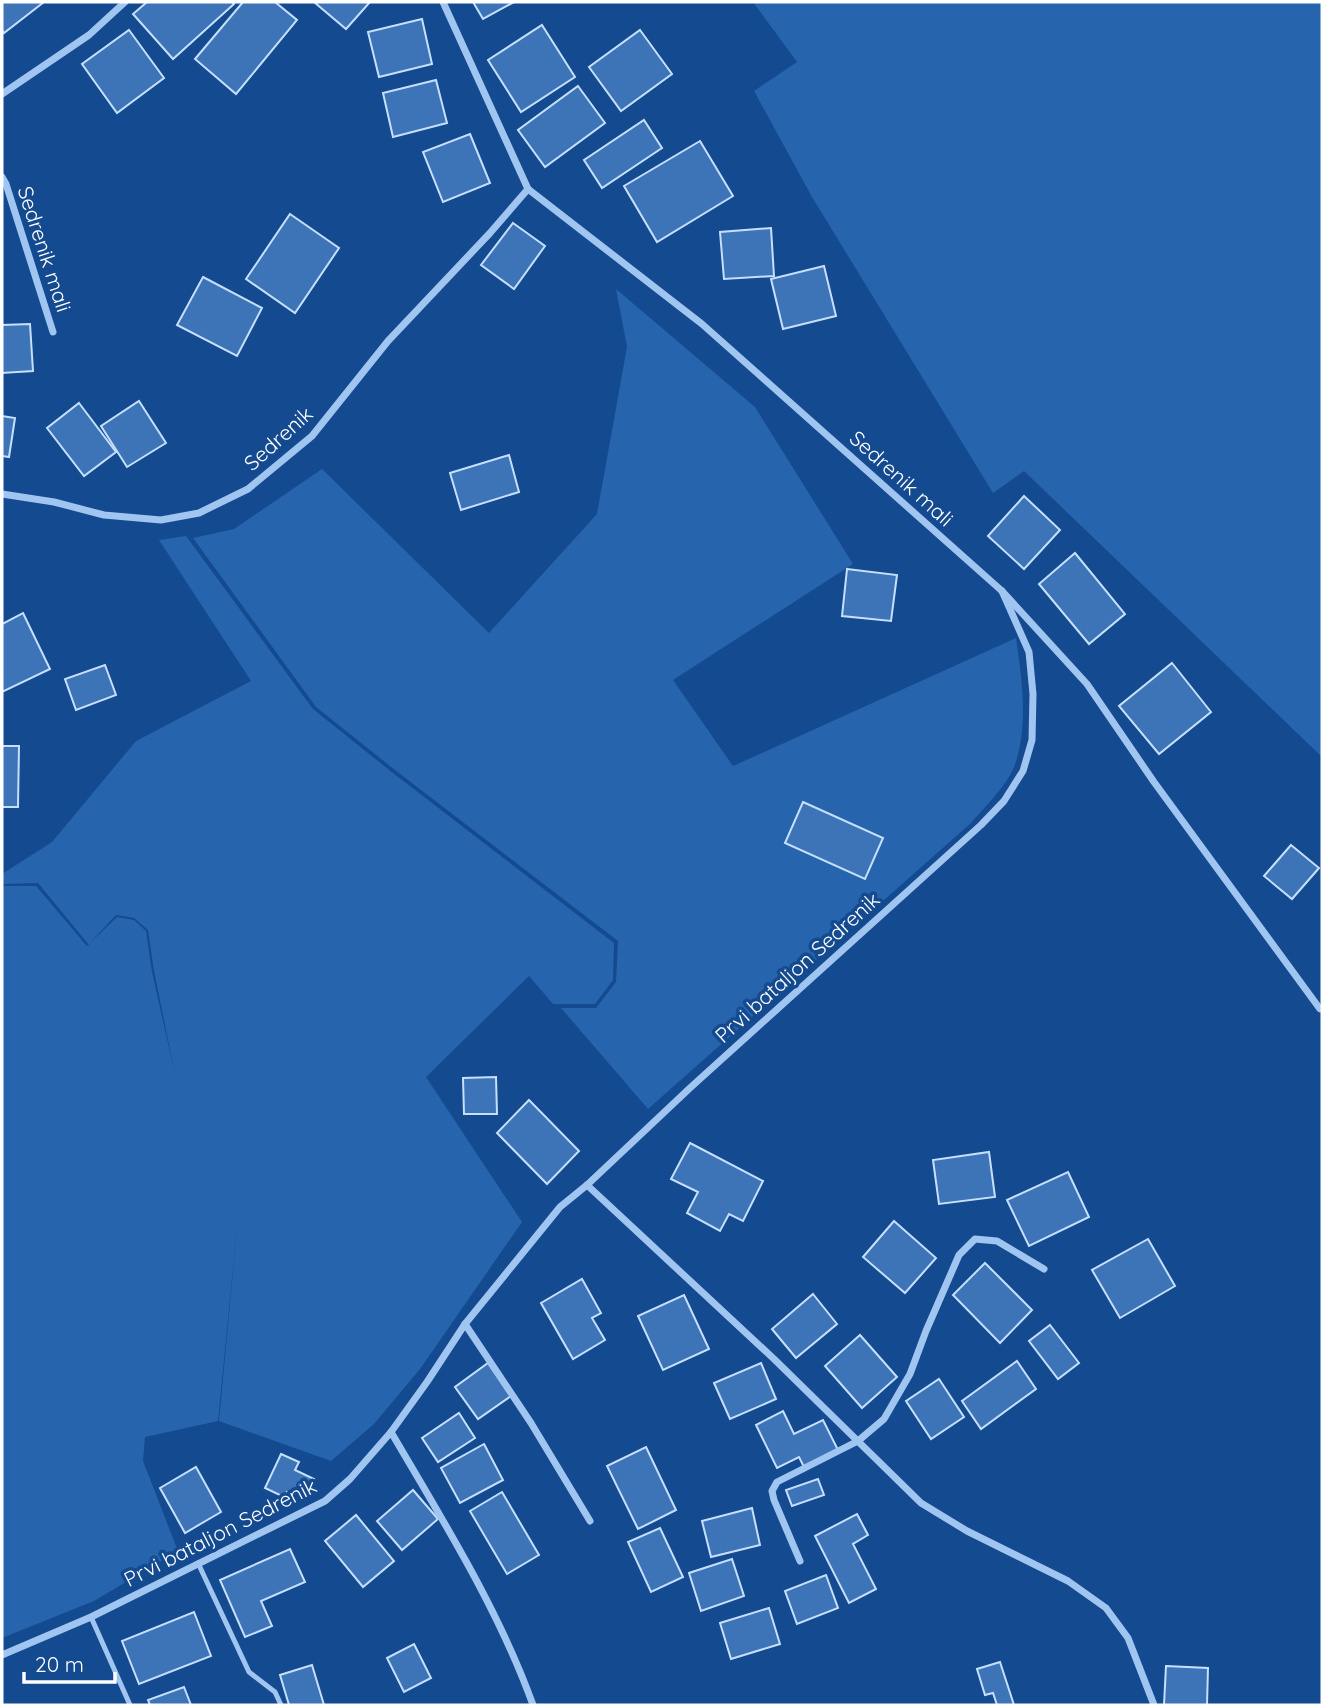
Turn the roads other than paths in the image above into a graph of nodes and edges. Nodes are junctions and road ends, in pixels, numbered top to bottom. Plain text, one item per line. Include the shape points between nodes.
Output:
1 (125, 2) edge
2 (443, 2) edge
3 (2, 94) edge
4 (2, 177) edge
5 (528, 189) junction
6 (53, 331) dead end
7 (2, 495) edge
8 (1002, 591) junction
9 (1322, 1009) edge
10 (587, 1185) junction
11 (1044, 1269) dead end
12 (465, 1324) junction
13 (391, 1432) junction
14 (858, 1441) junction
15 (590, 1521) dead end
16 (800, 1561) dead end
17 (198, 1563) junction
18 (91, 1617) junction
19 (2, 1655) edge
20 (130, 1705) edge
21 (281, 1705) edge
22 (533, 1705) edge
23 (1154, 1705) edge

1 - 3 street via 89,35
2 - 5 street, Sedrenik mali
4 - 6 street, Sedrenik mali
5 - 7 street, Sedrenik via 388,341 313,436 248,489 200,513 161,520 104,515
5 - 8 street, Sedrenik mali via 702,324
8 - 9 street, Sedrenik mali via 1087,684
8 - 10 street, Prvi bataljon Sedrenik via 1029,652 1033,694 1032,740 1023,771 1004,801
10 - 12 street, Prvi bataljon Sedrenik via 560,1207
10 - 14 street
11 - 14 street via 997,1241 975,1239 959,1255 910,1374 884,1419
12 - 13 street, Prvi bataljon Sedrenik
12 - 15 street
13 - 17 street, Prvi bataljon Sedrenik via 326,1501
13 - 22 street via 484,1593
14 - 16 street via 777,1482 772,1491
14 - 23 street via 921,1503 1068,1581 1106,1608 1128,1638
17 - 18 street, Prvi bataljon Sedrenik
17 - 21 lane via 249,1672 275,1692
18 - 19 street, Prvi bataljon Sedrenik
18 - 20 lane

